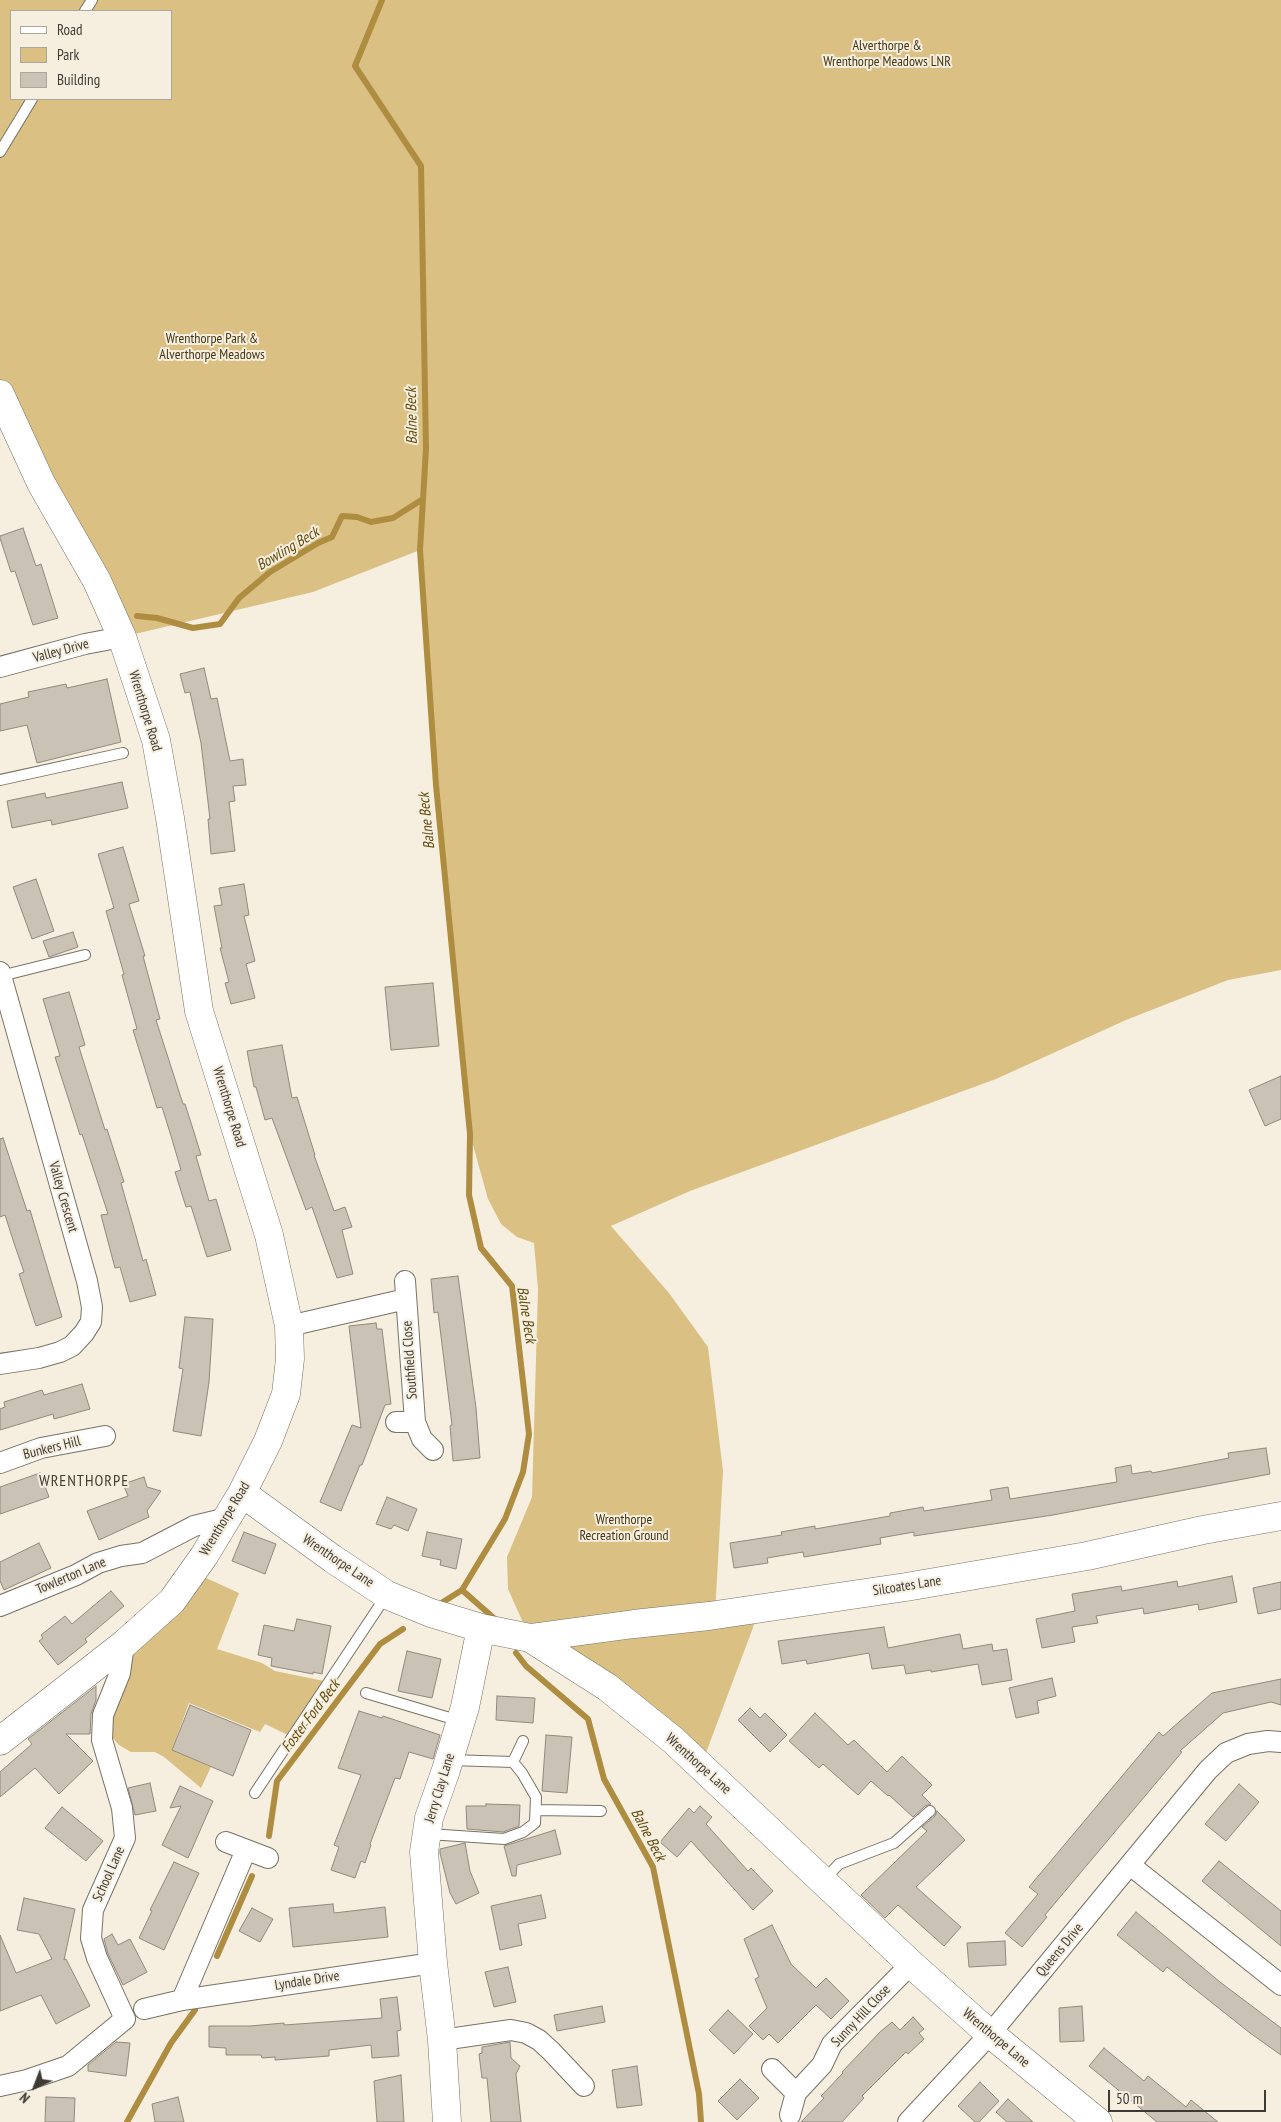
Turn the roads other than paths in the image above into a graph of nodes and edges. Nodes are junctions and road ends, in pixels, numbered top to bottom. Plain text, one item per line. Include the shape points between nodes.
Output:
1 (31, 100) edge
2 (0, 152) edge
3 (0, 394) edge
4 (122, 636) junction
5 (0, 667) edge
6 (123, 753) dead end
7 (0, 780) edge
8 (84, 955) dead end
9 (0, 972) edge
10 (1, 976) edge
11 (289, 1326) junction
12 (0, 1364) edge
13 (106, 1436) dead end
14 (433, 1450) dead end
15 (0, 1463) edge
16 (242, 1493) junction
17 (1281, 1516) edge
18 (227, 1518) junction
19 (387, 1594) junction
20 (0, 1606) edge
21 (480, 1628) junction
22 (530, 1638) junction
23 (124, 1644) junction
24 (366, 1693) dead end
25 (461, 1722) junction
26 (0, 1741) edge
27 (522, 1741) dead end
28 (1281, 1742) edge
29 (449, 1760) junction
30 (513, 1762) junction
31 (255, 1793) dead end
32 (536, 1810) junction
33 (601, 1811) dead end
34 (930, 1811) dead end
35 (427, 1834) junction
36 (226, 1842) dead end
37 (246, 1850) junction
38 (268, 1858) dead end
39 (1130, 1865) junction
40 (824, 1881) junction
41 (433, 1963) junction
42 (911, 1964) junction
43 (1281, 1985) edge
44 (182, 2000) junction
45 (144, 2009) dead end
46 (990, 2034) junction
47 (442, 2040) junction
48 (772, 2069) dead end
49 (0, 2086) edge
50 (584, 2086) dead end
51 (796, 2093) junction
52 (791, 2119) edge
53 (447, 2122) edge
54 (908, 2122) edge
55 (1098, 2122) edge

1 - 2 lane
3 - 4 street, Wrenthorpe Road via 41,483 97,581
4 - 5 street, Valley Drive
4 - 11 street, Wrenthorpe Road via 156,740 199,1011 269,1235
6 - 7 lane
8 - 10 lane
9 - 10 street, Valley Crescent
10 - 12 street, Valley Crescent via 92,1307 91,1322 72,1346 40,1358
11 - 14 street, Southfield Close via 406,1290 406,1422
11 - 16 street, Wrenthorpe Road via 286,1394 268,1441
13 - 15 street, Bunkers Hill via 41,1448
16 - 18 street, Wrenthorpe Road
16 - 19 street, Wrenthorpe Lane
17 - 22 street, Silcoates Lane via 1087,1556 906,1586 709,1616
18 - 20 street, Towlerton Lane via 194,1526 142,1553 98,1563
18 - 23 street, Wrenthorpe Road via 172,1601
19 - 21 street, Wrenthorpe Lane via 431,1614
19 - 31 lane
21 - 22 street, Wrenthorpe Lane
21 - 25 street, Jerry Clay Lane
22 - 40 street, Wrenthorpe Lane via 607,1687 672,1740
23 - 26 street, Wrenthorpe Road
23 - 49 street, School Lane via 120,1673 103,1715 102,1740 122,1808 125,1838 94,1910 90,1938 125,2019 68,2066
24 - 25 lane
25 - 29 street, Jerry Clay Lane
27 - 30 lane
28 - 39 street, Queens Drive via 1248,1744 1226,1753 1208,1770
29 - 30 lane
29 - 35 street, Jerry Clay Lane via 429,1818
30 - 32 lane via 536,1797
32 - 33 lane
32 - 35 lane via 535,1823 504,1839
34 - 40 lane via 894,1843 840,1864
35 - 41 street, Jerry Clay Lane via 424,1852
36 - 37 street
37 - 38 street
37 - 44 street
39 - 43 street
39 - 46 street, Queens Drive
40 - 42 street, Wrenthorpe Lane
41 - 44 street, Lyndale Drive
41 - 47 street, Jerry Clay Lane
42 - 46 street, Wrenthorpe Lane
42 - 51 street, Sunny Hill Close via 832,2044 822,2065
44 - 45 street, Lyndale Drive
46 - 54 street, Queens Drive
46 - 55 street, Wrenthorpe Lane
47 - 50 street via 511,2030 526,2033 539,2040
47 - 53 street, Jerry Clay Lane
48 - 51 street
51 - 52 street, Sunny Hill Close

